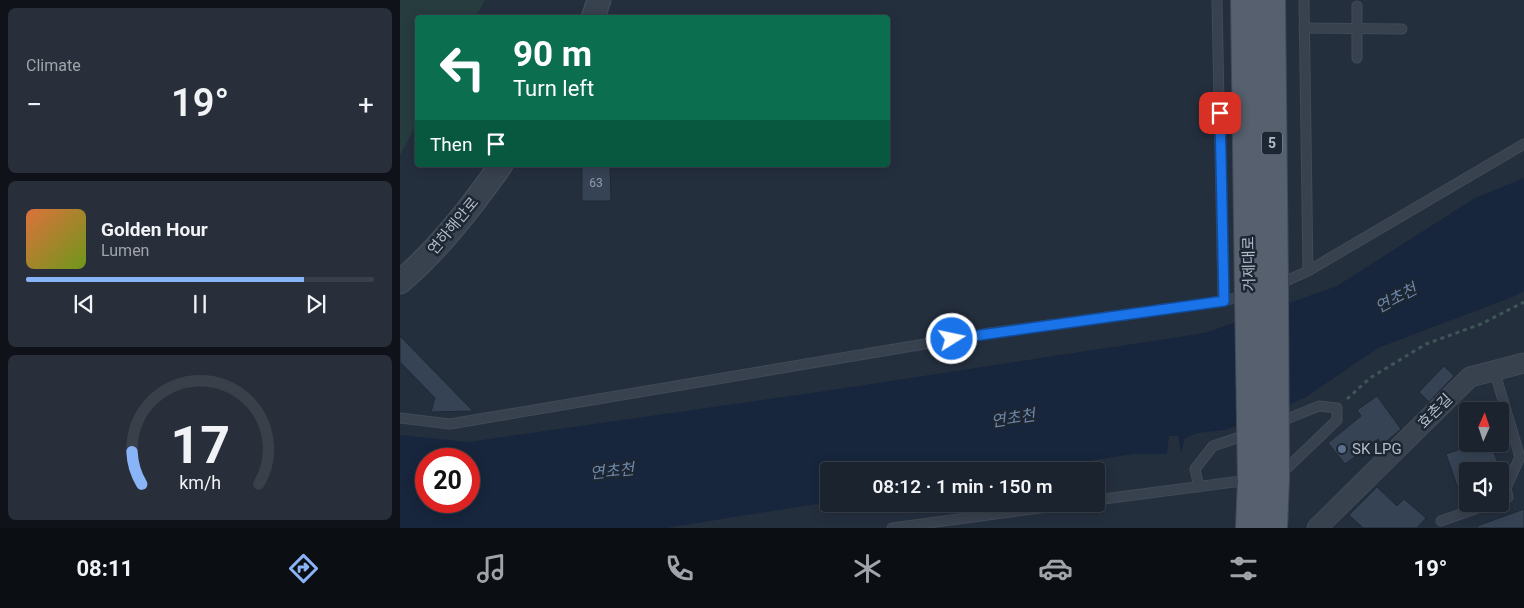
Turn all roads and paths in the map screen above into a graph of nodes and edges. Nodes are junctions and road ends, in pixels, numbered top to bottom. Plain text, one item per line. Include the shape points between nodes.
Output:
1 (599, 0) edge
2 (1217, 0) edge
3 (1245, 0) edge
4 (1271, 0) edge
5 (1304, 0) edge
6 (1357, 6) dead end
7 (594, 15) edge
8 (1304, 28) junction
9 (1357, 29) junction
10 (1402, 29) dead end
11 (1357, 58) dead end
12 (1524, 144) edge
13 (500, 167) edge
14 (1308, 271) junction
15 (400, 282) edge
16 (1249, 294) junction
17 (1524, 302) edge
18 (1524, 362) edge
19 (1494, 370) junction
20 (1337, 408) junction
21 (400, 418) edge
22 (1263, 479) junction
23 (1509, 481) edge
24 (1199, 487) junction
25 (1105, 499) edge
26 (1011, 512) edge
27 (1467, 512) edge
28 (1442, 521) dead end
29 (892, 528) edge
30 (1250, 528) edge
31 (1273, 528) edge
32 (1317, 528) edge

1 - 7 street
2 - 16 lane
3 - 16 main road, 거제대로 / 5
4 - 16 main road, 거제대로 / 5
5 - 8 lane
6 - 9 lane
8 - 9 lane
8 - 14 lane
9 - 10 lane
9 - 11 lane
12 - 14 lane
13 - 15 street, 연하해안로 via 427,257
14 - 16 lane
16 - 21 lane via 990,333 450,424
16 - 22 main road, 거제대로 / 5, bridge
17 - 20 path via 1481,324 1426,344 1370,378
18 - 19 street, 효촌길
19 - 23 lane via 1520,457
19 - 32 street, 효촌길 via 1470,377
20 - 22 lane via 1337,420
20 - 24 lane via 1319,406 1213,446 1196,469
22 - 24 lane
22 - 30 main road, 거제대로 / 5
22 - 31 main road, 거제대로 / 5
24 - 25 lane
26 - 29 lane
27 - 28 lane

